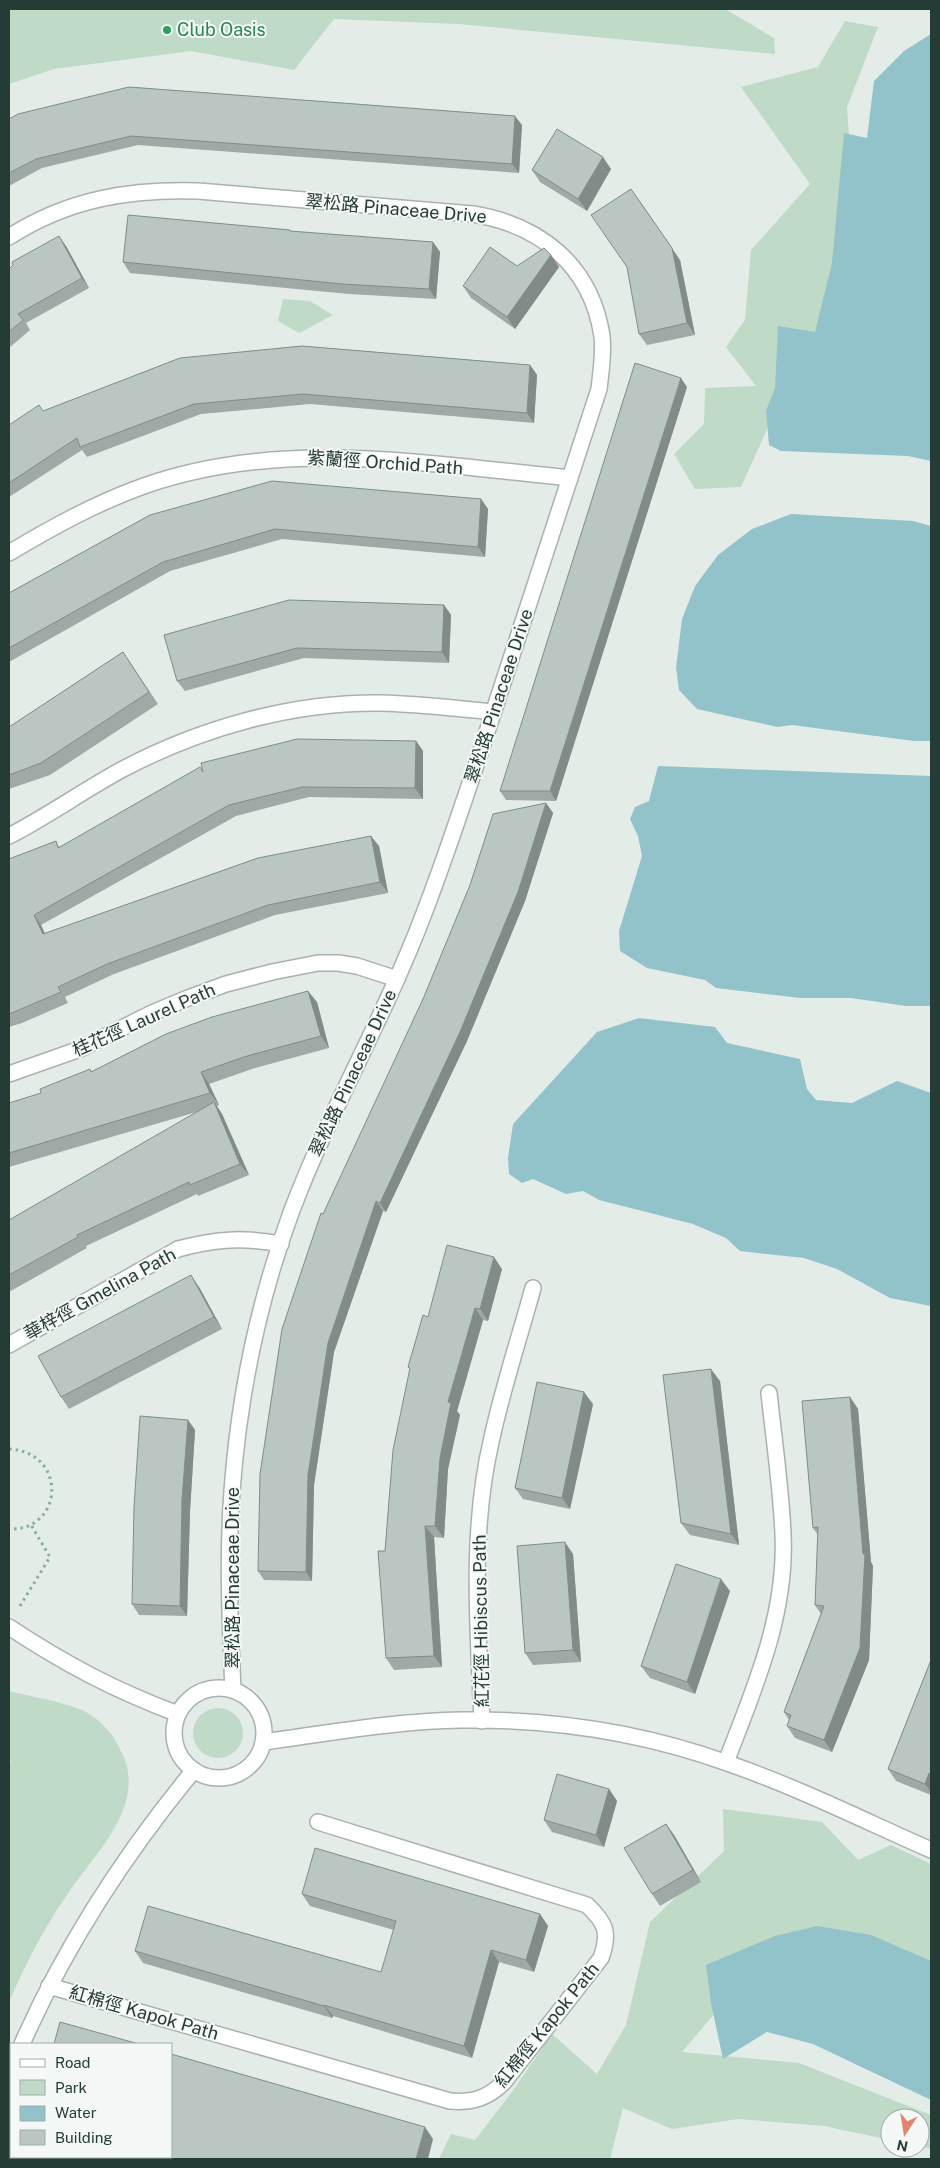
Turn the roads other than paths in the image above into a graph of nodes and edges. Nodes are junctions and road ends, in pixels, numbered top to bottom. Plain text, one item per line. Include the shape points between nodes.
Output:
1 (9, 237) edge
2 (570, 478) junction
3 (9, 553) edge
4 (493, 712) junction
5 (9, 836) edge
6 (397, 979) junction
7 (9, 1074) edge
8 (281, 1244) junction
9 (533, 1288) dead end
10 (9, 1345) edge
11 (769, 1394) dead end
12 (9, 1627) edge
13 (233, 1690) junction
14 (178, 1714) junction
15 (482, 1720) junction
16 (263, 1742) junction
17 (726, 1762) junction
18 (194, 1770) junction
19 (318, 1822) dead end
20 (931, 1850) edge
21 (49, 1986) junction
22 (22, 2043) edge

1 - 2 street, 翠松路 Pinaceae Drive via 55,212 90,201 125,193 161,190 473,214 516,224 542,240 570,265 585,286 602,336 598,389
2 - 3 street, 紫蘭徑 Orchid Path via 362,458 317,457 228,464 142,486 61,522
2 - 4 street, 翠松路 Pinaceae Drive
4 - 5 street via 378,703 325,706 247,721 204,734 138,762
4 - 6 street, 翠松路 Pinaceae Drive via 444,861
6 - 7 street, 桂花徑 Laurel Path via 338,963 318,963 272,972 188,998 80,1049
6 - 8 street, 翠松路 Pinaceae Drive via 318,1147
8 - 10 street, 華梓徑 Gmelina Path via 242,1238 178,1249
8 - 13 street, 翠松路 Pinaceae Drive via 252,1349 233,1481 229,1561
9 - 15 street, 紅花徑 Hibiscus Path via 490,1442 482,1497 477,1601
11 - 17 street via 783,1535 777,1611 770,1643
12 - 14 street via 88,1676
13 - 14 street via 216,1687 200,1691 187,1700
13 - 16 street via 258,1710
14 - 18 street via 173,1729 176,1745 182,1760
15 - 16 street via 402,1723
15 - 17 street via 583,1728 633,1737
16 - 18 street via 256,1758 244,1770 228,1777 210,1777
17 - 20 street
18 - 21 street via 122,1863 90,1911
19 - 21 street, 紅棉徑 Kapok Path via 587,1905 599,1917 606,1931 601,1958 504,2082 486,2097 450,2101
21 - 22 street

